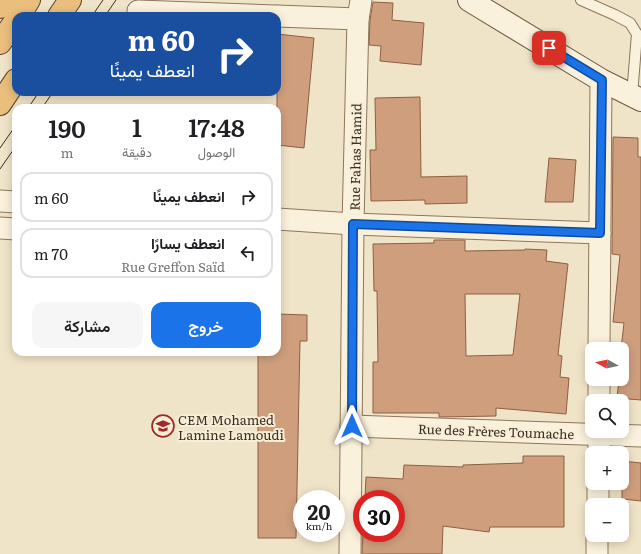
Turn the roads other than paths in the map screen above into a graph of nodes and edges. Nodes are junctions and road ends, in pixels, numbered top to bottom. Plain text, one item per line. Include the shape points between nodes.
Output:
1 (5, 0) edge
2 (30, 0) edge
3 (70, 0) edge
4 (469, 0) edge
5 (581, 0) edge
6 (357, 6) edge
7 (0, 7) edge
8 (138, 11) dead end
9 (22, 12) edge
10 (62, 12) edge
11 (166, 12) edge
12 (281, 15) edge
13 (12, 26) edge
14 (0, 43) edge
15 (602, 80) junction
16 (12, 86) edge
17 (636, 97) edge
18 (0, 104) edge
19 (0, 201) edge
20 (12, 202) edge
21 (281, 219) edge
22 (353, 224) junction
23 (0, 228) edge
24 (12, 228) edge
25 (600, 233) junction
26 (599, 342) edge
27 (352, 426) junction
28 (641, 436) edge
29 (599, 440) edge
30 (597, 542) edge
31 (350, 554) edge
32 (596, 554) edge

1 - 7 highway
2 - 9 highway
3 - 10 highway
4 - 15 main road
5 - 17 lane via 630,23 637,34
6 - 12 street
6 - 22 street, Rue Fahas Hamid
8 - 11 street
13 - 14 highway
15 - 17 main road
15 - 25 street
16 - 18 highway
19 - 20 street
21 - 22 street
22 - 25 street
22 - 27 street, Rue Fahas Hamid
23 - 24 street
25 - 26 street
27 - 29 street, Rue des Frères Toumache
27 - 31 street, Rue Fahas Hamid
28 - 29 street, Rue des Frères Toumache
30 - 32 street

